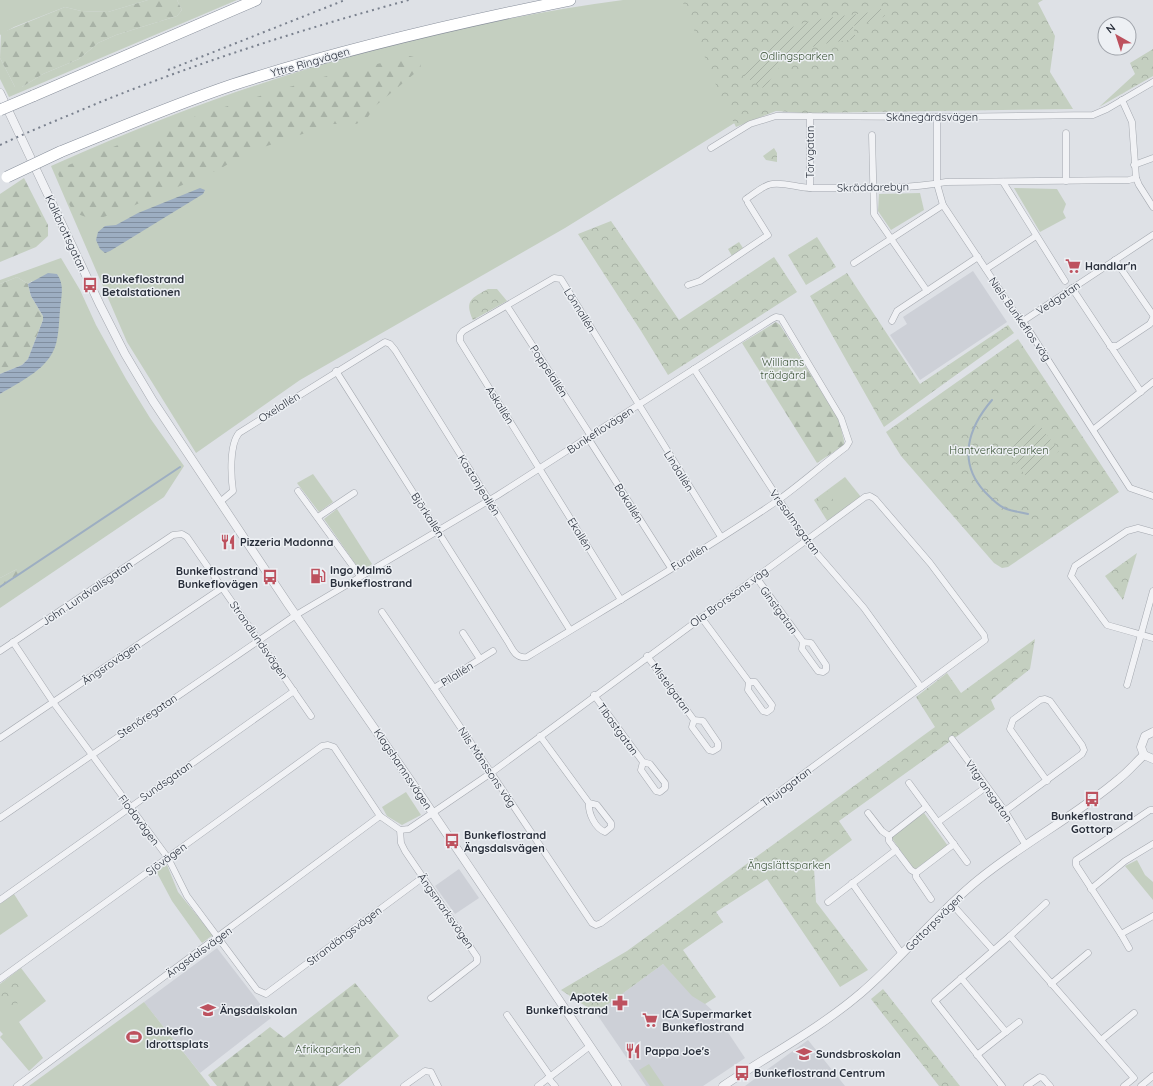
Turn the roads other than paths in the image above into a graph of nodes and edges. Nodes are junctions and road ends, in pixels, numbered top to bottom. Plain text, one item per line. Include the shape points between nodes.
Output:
1 (256, 0) edge
2 (570, 0) edge
3 (1153, 82) edge
4 (0, 93) edge
5 (1122, 100) junction
6 (0, 110) edge
7 (810, 116) junction
8 (937, 117) junction
9 (1066, 133) dead end
10 (872, 135) dead end
11 (711, 148) dead end
12 (1153, 158) edge
13 (1134, 166) junction
14 (4, 178) edge
15 (1136, 178) junction
16 (1003, 182) junction
17 (1066, 182) junction
18 (937, 184) junction
19 (873, 187) junction
20 (810, 188) junction
21 (943, 204) junction
22 (1153, 207) edge
23 (1153, 235) edge
24 (1036, 236) junction
25 (891, 239) junction
26 (978, 257) junction
27 (1115, 260) junction
28 (854, 263) dead end
29 (986, 269) junction
30 (1065, 281) dead end
31 (688, 285) dead end
32 (1072, 288) junction
33 (926, 291) junction
34 (507, 306) junction
35 (1153, 315) edge
36 (1153, 318) edge
37 (892, 321) dead end
38 (1023, 321) junction
39 (460, 341) joint
40 (385, 342) joint
41 (1110, 346) junction
42 (694, 369) junction
43 (336, 371) junction
44 (1153, 382) edge
45 (1141, 392) junction
46 (638, 405) junction
47 (1094, 429) junction
48 (589, 437) junction
49 (849, 442) joint
50 (187, 453) joint
51 (540, 469) junction
52 (298, 491) dead end
53 (354, 493) dead end
54 (1153, 496) edge
55 (490, 500) junction
56 (778, 500) junction
57 (220, 502) junction
58 (318, 517) junction
59 (438, 530) junction
60 (1153, 532) edge
61 (173, 535) joint
62 (721, 537) junction
63 (806, 541) junction
64 (671, 568) junction
65 (360, 576) junction
66 (756, 577) junction
67 (222, 588) junction
68 (1153, 591) edge
69 (621, 600) junction
70 (382, 612) dead end
71 (296, 615) junction
72 (701, 617) junction
73 (570, 630) junction
74 (463, 632) dead end
75 (1140, 635) junction
76 (1153, 638) edge
77 (257, 640) junction
78 (13, 642) junction
79 (803, 642) junction
80 (980, 645) joint
81 (0, 651) edge
82 (493, 651) dead end
83 (647, 656) junction
84 (521, 658) joint
85 (480, 659) junction
86 (749, 682) junction
87 (1127, 685) dead end
88 (921, 687) junction
89 (434, 688) junction
90 (294, 691) junction
91 (594, 695) junction
92 (53, 702) junction
93 (311, 716) dead end
94 (694, 720) junction
95 (1153, 732) edge
96 (540, 736) junction
97 (0, 738) edge
98 (952, 739) dead end
99 (90, 754) junction
100 (1144, 755) junction
101 (1153, 759) edge
102 (643, 762) junction
103 (491, 773) junction
104 (1047, 781) junction
105 (909, 784) dead end
106 (986, 787) junction
107 (588, 803) junction
108 (129, 807) junction
109 (926, 807) junction
110 (1153, 810) edge
111 (1005, 812) junction
112 (433, 813) junction
113 (868, 813) dead end
114 (380, 816) junction
115 (0, 818) edge
116 (938, 822) junction
117 (400, 830) junction
118 (889, 836) junction
119 (954, 844) junction
120 (1025, 844) junction
121 (1153, 844) edge
122 (896, 850) junction
123 (168, 858) junction
124 (967, 862) dead end
125 (916, 873) junction
126 (422, 878) junction
127 (852, 883) junction
128 (1091, 889) junction
129 (931, 899) dead end
130 (0, 900) edge
131 (828, 902) dead end
132 (1046, 903) dead end
133 (951, 904) junction
134 (1153, 916) edge
135 (592, 923) joint
136 (1121, 934) junction
137 (1010, 936) junction
138 (219, 937) junction
139 (1129, 948) dead end
140 (993, 950) junction
141 (1088, 953) dead end
142 (902, 954) junction
143 (961, 978) junction
144 (0, 979) edge
145 (1051, 984) junction
146 (266, 994) joint
147 (432, 998) dead end
148 (1134, 1013) dead end
149 (507, 1015) dead end
150 (1019, 1022) dead end
151 (1006, 1032) junction
152 (1101, 1040) junction
153 (590, 1046) junction
154 (977, 1055) junction
155 (1153, 1076) edge
156 (549, 1077) junction
157 (1134, 1078) junction
158 (17, 1086) edge
159 (404, 1086) edge
160 (438, 1086) edge
161 (538, 1086) edge
162 (555, 1086) edge
163 (617, 1086) edge
164 (723, 1086) edge
165 (1002, 1086) edge
166 (1028, 1086) edge
167 (1050, 1086) edge
168 (1124, 1086) edge
169 (1141, 1086) edge

1 - 6 highway, bridge
2 - 14 highway, Yttre Ringvägen, bridge via 473,20 299,64 154,114
3 - 5 street, Skånegårdsvägen
4 - 50 street, Kalkbrottsgatan via 129,361
5 - 8 street, Skånegårdsvägen via 1093,115
5 - 13 street via 1132,122
7 - 8 street, Skånegårdsvägen
7 - 11 street, Skånegårdsvägen via 776,116 750,124
7 - 20 street, Torvgatan
8 - 18 street, Niels Bunkeflos väg
9 - 17 street
10 - 19 street
12 - 13 street
13 - 15 street
15 - 17 street, Skräddarebyn
15 - 22 street
16 - 17 street, Skräddarebyn
16 - 18 street, Skräddarebyn
16 - 24 street
18 - 19 street, Skräddarebyn
18 - 21 street, Niels Bunkeflos väg
19 - 20 street, Skräddarebyn
19 - 25 street via 874,214
20 - 31 street, Skräddarebyn via 786,183 770,184 747,201 768,234 699,281
21 - 25 street
21 - 26 street, Niels Bunkeflos väg
23 - 27 street, Vedgatan
24 - 29 street
24 - 30 street
25 - 28 street
25 - 33 street
26 - 29 street, Niels Bunkeflos väg
26 - 33 street
27 - 32 street, Vedgatan
27 - 35 street
29 - 38 street, Niels Bunkeflos väg
32 - 38 street, Vedgatan
32 - 41 street
33 - 37 street via 897,311
34 - 39 street, Lönnallén via 464,331 460,335
34 - 46 street, Lönnallén via 554,278 561,279
34 - 48 street, Poppelallén
36 - 41 street via 1150,324 1117,346
38 - 47 street, Niels Bunkeflos väg
39 - 51 street, Askallén
40 - 43 street, Oxelallén
40 - 55 street, Kastanjeallén via 395,350
41 - 45 street
42 - 46 street, Bunkeflovägen
42 - 49 street, Bunkeflovägen via 772,319 781,318 841,418
42 - 56 street, Vresalmsgatan
43 - 57 street, Oxelallén via 239,433 235,438 230,474 233,491
43 - 59 street, Björkallén
44 - 45 street
45 - 47 street
46 - 48 street, Bunkeflovägen
46 - 62 street, Lindallén
47 - 54 street, Niels Bunkeflos väg via 1130,488
48 - 51 street, Bunkeflovägen
48 - 64 street, Bokallén
49 - 56 street, Furallén
50 - 57 street, Klagshamnsvägen
51 - 55 street, Bunkeflovägen
51 - 69 street, Ekallén
52 - 58 street
53 - 58 street
55 - 59 street, Bunkeflovägen
55 - 73 street, Kastanjeallén
56 - 62 street, Furallén
56 - 63 street, Vresalmsgatan
57 - 71 street, Klagshamnsvägen
58 - 65 street
59 - 65 street, Bunkeflovägen
59 - 84 street, Björkallén via 508,642
60 - 75 street via 1132,529 1075,566 1071,576 1107,625
61 - 67 street, Strandlundsvägen via 182,534 187,537
61 - 78 street, John Lundvallsgatan
62 - 64 street, Furallén
63 - 66 street, Ola Brorssons väg
63 - 80 street, Ola Brorssons väg via 870,496 930,563 984,635 985,640
63 - 88 street, Vresalmsgatan via 864,608
64 - 69 street, Furallén
65 - 71 street, Bunkeflovägen
66 - 72 street, Ola Brorssons väg
66 - 79 street, Ginstgatan
67 - 77 street, Strandlundsvägen
67 - 92 street, Ängsrovägen
68 - 75 street
69 - 73 street, Furallén
70 - 89 street, Nils Månssons väg
71 - 77 street, Stenöregatan
71 - 112 street, Klagshamnsvägen
72 - 83 street, Ola Brorssons väg
72 - 86 street
73 - 84 street, Furallén via 527,657
74 - 85 street, Pilallén
75 - 76 street
75 - 87 street
77 - 90 street, Strandlundsvägen
77 - 99 street, Stenöregatan
78 - 81 street, John Lundvallsgatan
78 - 92 street, Flodavägen
79 - 79 street, Ginstgatan via 802,649 818,671 826,670 826,665 810,643
80 - 88 street, Thujagatan
82 - 85 street, Pilallén
83 - 91 street, Ola Brorssons väg
83 - 94 street, Mistelgatan
85 - 89 street, Pilallén
86 - 86 street via 748,690 763,711 767,712 772,705 755,682
88 - 135 street, Thujagatan via 601,923
89 - 103 street, Nils Månssons väg
90 - 93 street, Strandlundsvägen
90 - 108 street, Sundsgatan
91 - 96 street, Ola Brorssons väg
91 - 102 street, Tibastgatan
92 - 97 street, Ängsrovägen
92 - 99 street, Flodavägen
94 - 94 street, Mistelgatan via 692,727 709,750 718,748 718,743 703,721
95 - 100 street via 1142,739 1140,747
96 - 103 street, Ola Brorssons väg
96 - 107 street
98 - 106 street, Vitgransgatan
99 - 108 street, Flodavägen
99 - 115 street, Stenöregatan
100 - 101 street
100 - 120 street, Gottorpsvägen via 1106,789
102 - 102 street, Tibastgatan via 641,770 656,791 660,792 665,788 665,783 650,764
103 - 112 street, Ola Brorssons väg
103 - 135 street, Nils Månssons väg
104 - 104 street via 1084,750 1050,702 1045,699 1013,720 1010,730
104 - 111 street
105 - 109 street
106 - 111 street, Vitgransgatan
106 - 116 street
107 - 107 street via 588,812 605,832 611,827 611,822 597,805
108 - 123 street, Flodavägen
108 - 130 street, Sundsgatan
109 - 116 street
109 - 118 street
110 - 128 street via 1076,860 1076,865
111 - 120 street, Vitgransgatan
112 - 117 street via 409,829
112 - 153 street, Klagshamnsvägen
113 - 118 street
114 - 117 street
114 - 123 street, Sjövägen via 334,747 322,746
114 - 138 street, Ängsdalsvägen
116 - 119 street
117 - 126 street, Ängsmarksvägen via 401,844
118 - 122 street via 889,841
119 - 124 street
119 - 125 street
120 - 133 street, Gottorpsvägen
121 - 128 street via 1126,861
122 - 125 street
122 - 127 street
123 - 138 street, Flodavägen via 187,896
123 - 144 street, Sjövägen
125 - 129 street
126 - 146 street, Strandängsvägen
126 - 147 street, Ängsmarksvägen via 477,957 477,962
127 - 131 street
127 - 142 street
128 - 136 street
132 - 137 street
133 - 140 street
133 - 142 street, Gottorpsvägen
134 - 136 street
136 - 139 street
137 - 140 street
137 - 145 street
138 - 146 street, Flodavägen via 258,990
138 - 158 street, Ängsdalsvägen
140 - 143 street
141 - 145 street
142 - 164 street, Gottorpsvägen via 859,995
143 - 151 street
143 - 154 street via 935,1001
145 - 152 street
148 - 152 street
149 - 156 street
150 - 151 street
151 - 154 street
152 - 157 street
153 - 156 street
153 - 163 street, Klagshamnsvägen
154 - 165 street
155 - 169 street
156 - 161 street
156 - 162 street
157 - 168 street
157 - 169 street
159 - 160 street via 426,1071 431,1072
166 - 167 street via 1040,1077

